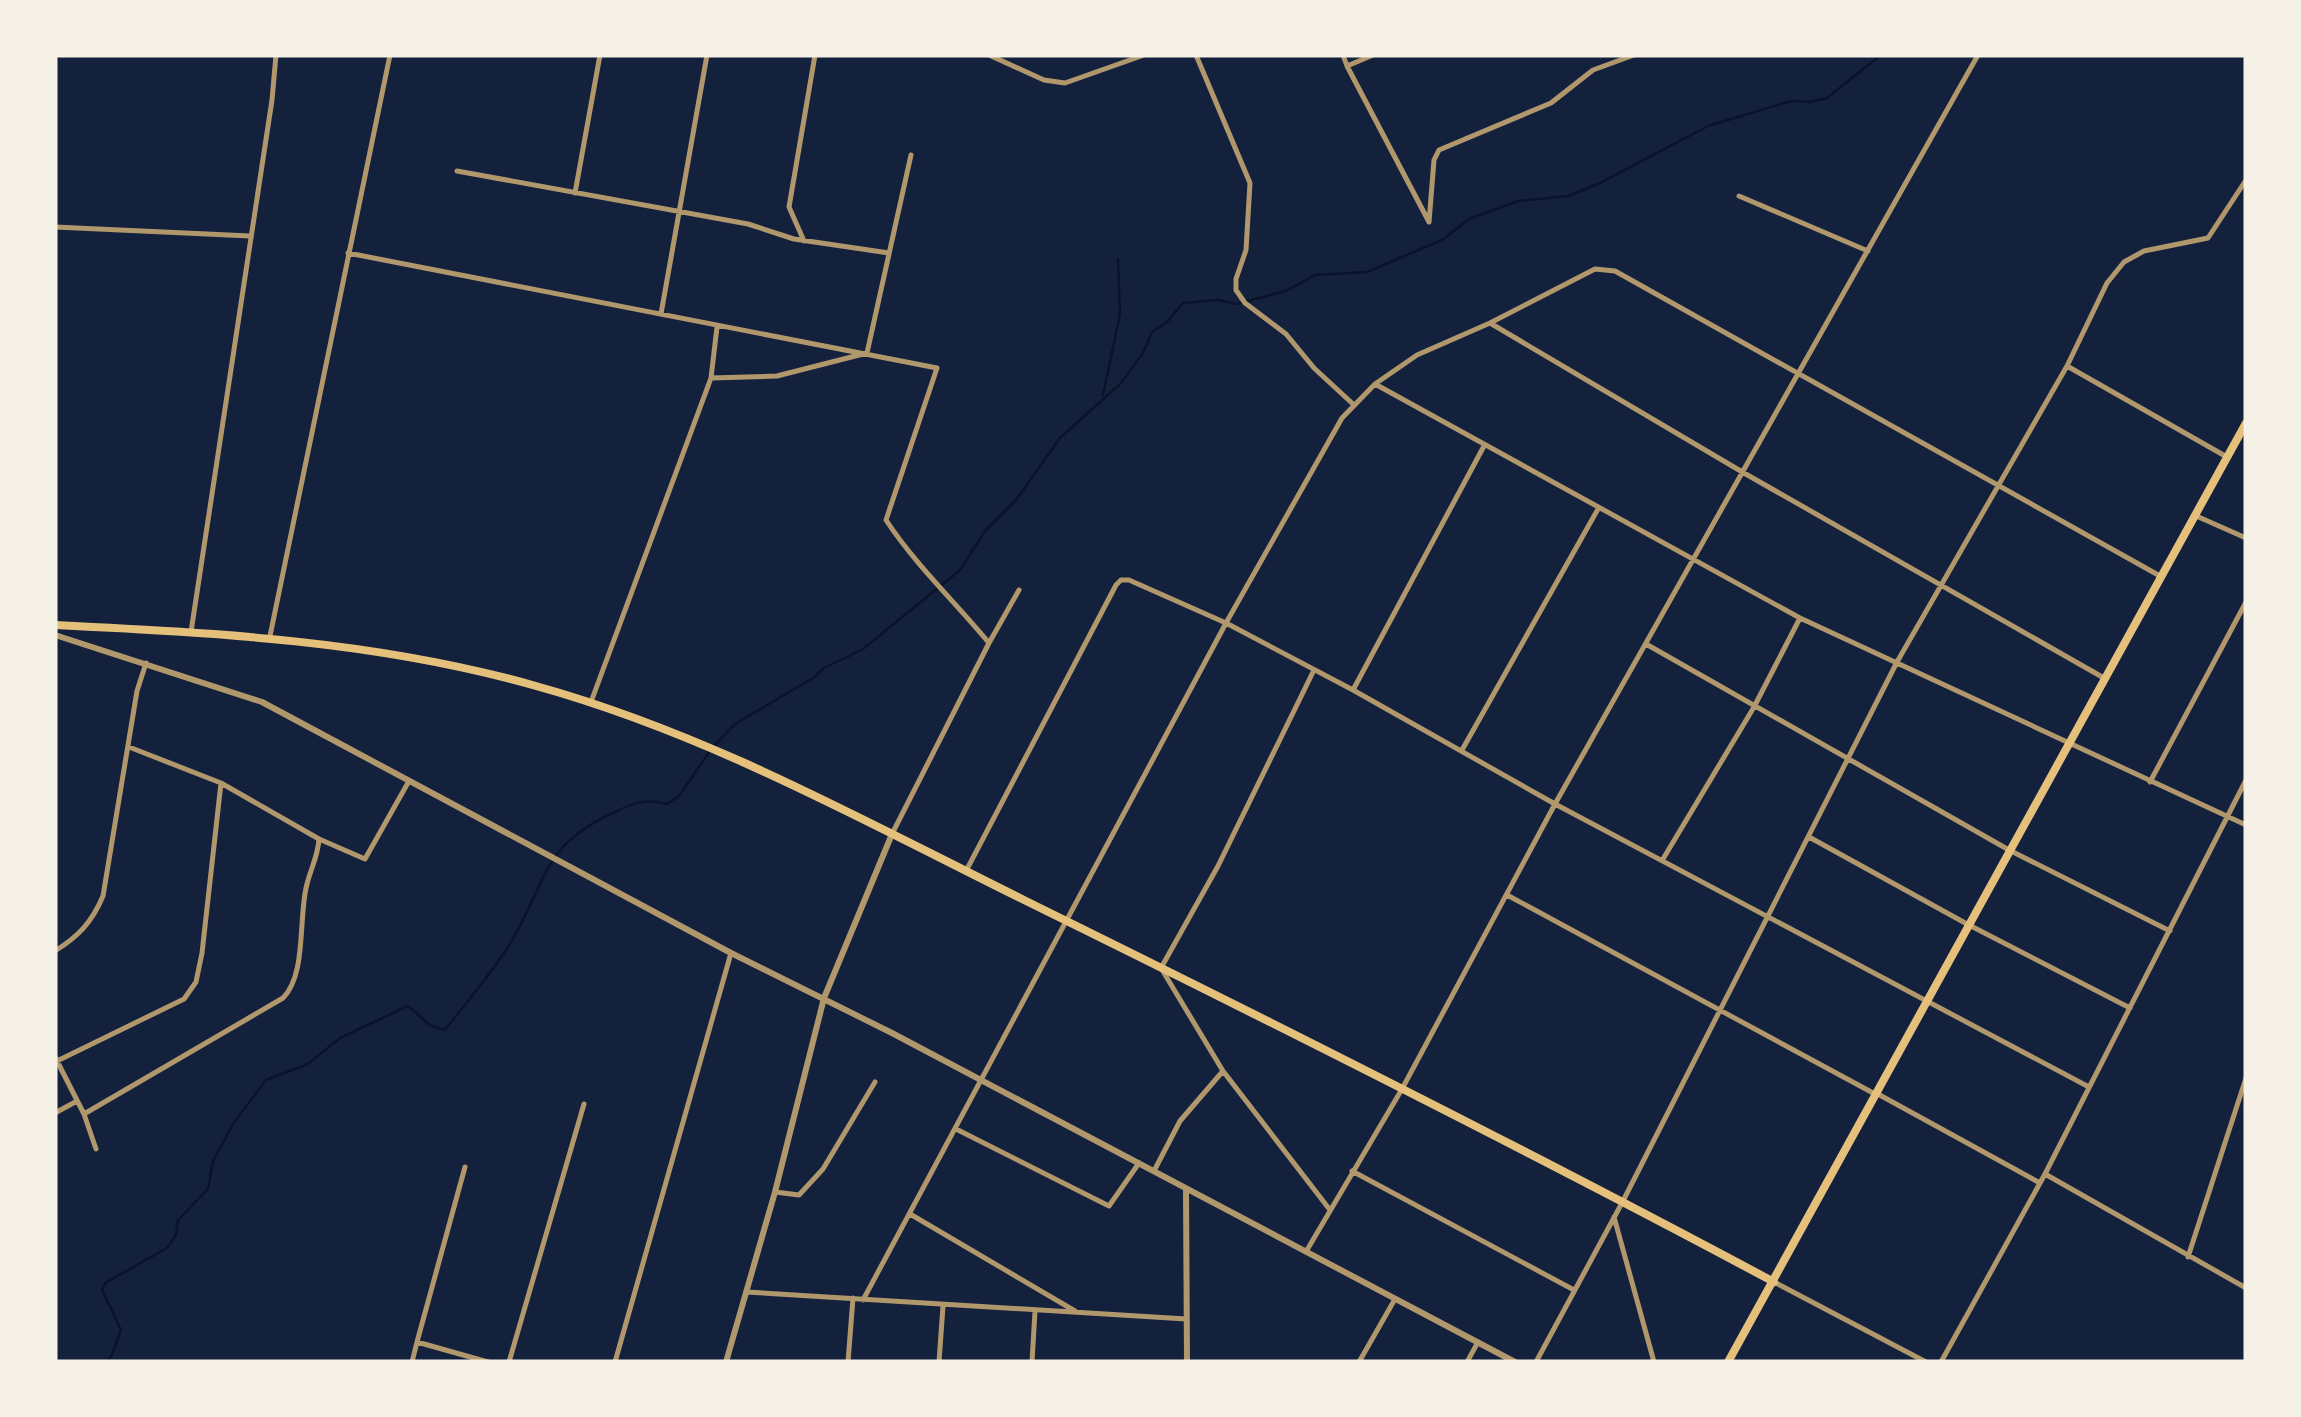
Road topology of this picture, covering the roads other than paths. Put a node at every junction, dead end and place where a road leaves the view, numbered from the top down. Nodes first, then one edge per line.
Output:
1 (276, 55) edge
2 (390, 55) edge
3 (600, 55) edge
4 (707, 55) edge
5 (815, 55) edge
6 (989, 55) edge
7 (1144, 55) edge
8 (1196, 55) edge
9 (1343, 55) edge
10 (1372, 55) edge
11 (1634, 55) edge
12 (1978, 55) edge
13 (1348, 66) junction
14 (911, 155) dead end
15 (457, 171) dead end
16 (2246, 180) edge
17 (576, 193) junction
18 (1739, 196) dead end
19 (679, 212) junction
20 (55, 227) edge
21 (250, 236) junction
22 (804, 240) junction
23 (1868, 251) junction
24 (348, 253) junction
25 (890, 253) junction
26 (661, 314) junction
27 (1490, 323) junction
28 (717, 326) junction
29 (867, 353) junction
30 (2067, 366) junction
31 (1800, 372) junction
32 (712, 378) junction
33 (1375, 384) junction
34 (1354, 405) junction
35 (2246, 423) edge
36 (1485, 446) junction
37 (2227, 457) junction
38 (1744, 473) junction
39 (1997, 486) junction
40 (1598, 508) junction
41 (2194, 515) junction
42 (2246, 538) edge
43 (1694, 562) junction
44 (2160, 576) junction
45 (1943, 585) junction
46 (1019, 590) dead end
47 (2246, 602) edge
48 (1800, 618) junction
49 (1226, 623) junction
50 (55, 625) edge
51 (191, 632) junction
52 (55, 635) edge
53 (270, 636) junction
54 (988, 643) junction
55 (1646, 644) junction
56 (146, 662) junction
57 (1898, 662) junction
58 (1313, 672) junction
59 (2104, 678) junction
60 (1352, 690) junction
61 (591, 702) junction
62 (1754, 707) junction
63 (2067, 744) junction
64 (128, 746) junction
65 (1462, 751) junction
66 (1848, 759) junction
67 (409, 780) junction
68 (2246, 780) edge
69 (2150, 782) junction
70 (221, 783) junction
71 (1555, 804) junction
72 (2229, 818) junction
73 (2246, 824) edge
74 (892, 834) junction
75 (1809, 837) junction
76 (319, 839) junction
77 (2009, 850) junction
78 (1663, 858) junction
79 (966, 872) junction
80 (1507, 895) junction
81 (1770, 916) junction
82 (1067, 921) junction
83 (1967, 924) junction
84 (2170, 932) junction
85 (55, 951) edge
86 (731, 953) junction
87 (1162, 968) junction
88 (824, 998) junction
89 (1927, 998) junction
90 (2130, 1008) junction
91 (1722, 1009) junction
92 (56, 1059) edge
93 (1222, 1071) junction
94 (2246, 1078) edge
95 (979, 1080) junction
96 (874, 1082) dead end
97 (2089, 1086) junction
98 (1402, 1089) junction
99 (1876, 1093) junction
100 (77, 1101) junction
101 (584, 1104) dead end
102 (55, 1112) edge
103 (84, 1114) junction
104 (956, 1129) junction
105 (96, 1148) dead end
106 (1139, 1163) junction
107 (465, 1168) dead end
108 (1154, 1171) junction
109 (1352, 1171) junction
110 (2044, 1174) junction
111 (2040, 1183) junction
112 (1186, 1190) junction
113 (775, 1192) junction
114 (1623, 1201) junction
115 (1330, 1210) junction
116 (910, 1214) junction
117 (1614, 1217) junction
118 (1307, 1250) junction
119 (2188, 1258) junction
120 (1774, 1282) junction
121 (2246, 1288) edge
122 (1575, 1290) junction
123 (746, 1292) junction
124 (853, 1298) junction
125 (1395, 1299) junction
126 (863, 1300) junction
127 (943, 1306) junction
128 (1035, 1311) junction
129 (1078, 1314) junction
130 (1186, 1319) junction
131 (417, 1342) junction
132 (1478, 1342) junction
133 (1921, 1361) edge
134 (412, 1362) edge
135 (488, 1362) edge
136 (509, 1362) edge
137 (615, 1362) edge
138 (726, 1362) edge
139 (848, 1362) edge
140 (939, 1362) edge
141 (1032, 1362) edge
142 (1187, 1362) edge
143 (1359, 1362) edge
144 (1467, 1362) edge
145 (1515, 1362) edge
146 (1536, 1362) edge
147 (1654, 1362) edge
148 (1728, 1362) edge
149 (1940, 1362) edge

1 - 21 street
2 - 24 street
3 - 17 street
4 - 19 street
5 - 22 street
6 - 7 street
8 - 34 street
9 - 13 street
10 - 13 street
11 - 13 street
12 - 23 street
14 - 25 street
15 - 17 street
16 - 30 street
17 - 19 street
18 - 23 street
19 - 22 street
19 - 26 street
20 - 21 street
21 - 51 street
22 - 25 street
23 - 31 street
24 - 26 street
24 - 53 street
25 - 29 street
26 - 28 street
27 - 31 street
27 - 33 street
27 - 38 street
28 - 29 street
28 - 32 street
29 - 32 street
29 - 54 street
30 - 37 street
30 - 39 street
31 - 38 street
31 - 39 street
32 - 61 street
33 - 34 street
33 - 36 street
34 - 49 street
35 - 37 main road
36 - 40 street
36 - 60 street
37 - 41 main road
38 - 43 street
38 - 45 street
39 - 44 street
39 - 45 street
40 - 43 street
40 - 65 street
41 - 42 street
41 - 44 main road
43 - 48 street
43 - 55 street
44 - 59 main road
45 - 57 street
45 - 59 street
46 - 54 street
47 - 69 street
48 - 57 street
48 - 62 street
49 - 58 street
49 - 79 street
49 - 82 street
50 - 51 main road
51 - 53 main road
52 - 56 street
53 - 61 main road
54 - 74 street
55 - 62 street
55 - 71 street
56 - 64 street
56 - 67 street
57 - 63 street
57 - 66 street
58 - 60 street
58 - 87 street
59 - 63 main road
60 - 65 street
61 - 74 main road
62 - 66 street
62 - 78 street
63 - 69 street
63 - 77 main road
64 - 70 street
64 - 85 street
65 - 71 street
66 - 75 street
66 - 77 street
67 - 76 street
67 - 86 street
68 - 72 street
69 - 72 street
70 - 76 street
70 - 92 street
71 - 78 street
71 - 80 street
72 - 73 street
72 - 84 street
74 - 79 main road
74 - 88 street
75 - 81 street
75 - 83 street
76 - 103 street
77 - 83 main road
77 - 84 street
78 - 81 street
79 - 82 main road
80 - 91 street
80 - 98 street
81 - 89 street
81 - 91 street
82 - 87 main road
82 - 95 street
83 - 89 main road
83 - 90 street
84 - 90 street
86 - 88 street
86 - 137 street
87 - 93 street
87 - 98 main road
88 - 95 street
88 - 113 street
89 - 97 street
89 - 99 main road
90 - 97 street
91 - 99 street
91 - 114 street
92 - 100 street
93 - 108 street
93 - 115 street
94 - 119 street
95 - 104 street
95 - 106 street
96 - 113 street
97 - 110 street
98 - 109 street
98 - 114 main road
99 - 111 street
99 - 120 main road
100 - 102 street
100 - 103 street
101 - 136 street
103 - 105 street
104 - 106 street
104 - 116 street
106 - 108 street
107 - 131 street
108 - 112 street
109 - 115 street
109 - 122 street
110 - 111 street
110 - 119 street
111 - 149 street
112 - 118 street
112 - 130 street
113 - 123 street
114 - 117 street
114 - 120 main road
115 - 118 street
116 - 126 street
116 - 129 street
117 - 122 street
117 - 147 street
118 - 125 street
119 - 121 street
120 - 133 street
120 - 148 main road
122 - 146 street
123 - 124 street
123 - 138 street
124 - 126 street
124 - 139 street
125 - 132 street
125 - 143 street
126 - 127 street
127 - 128 street
127 - 140 street
128 - 129 street
128 - 141 street
129 - 130 street
130 - 142 street
131 - 134 street
131 - 135 street
132 - 144 street
132 - 145 street

